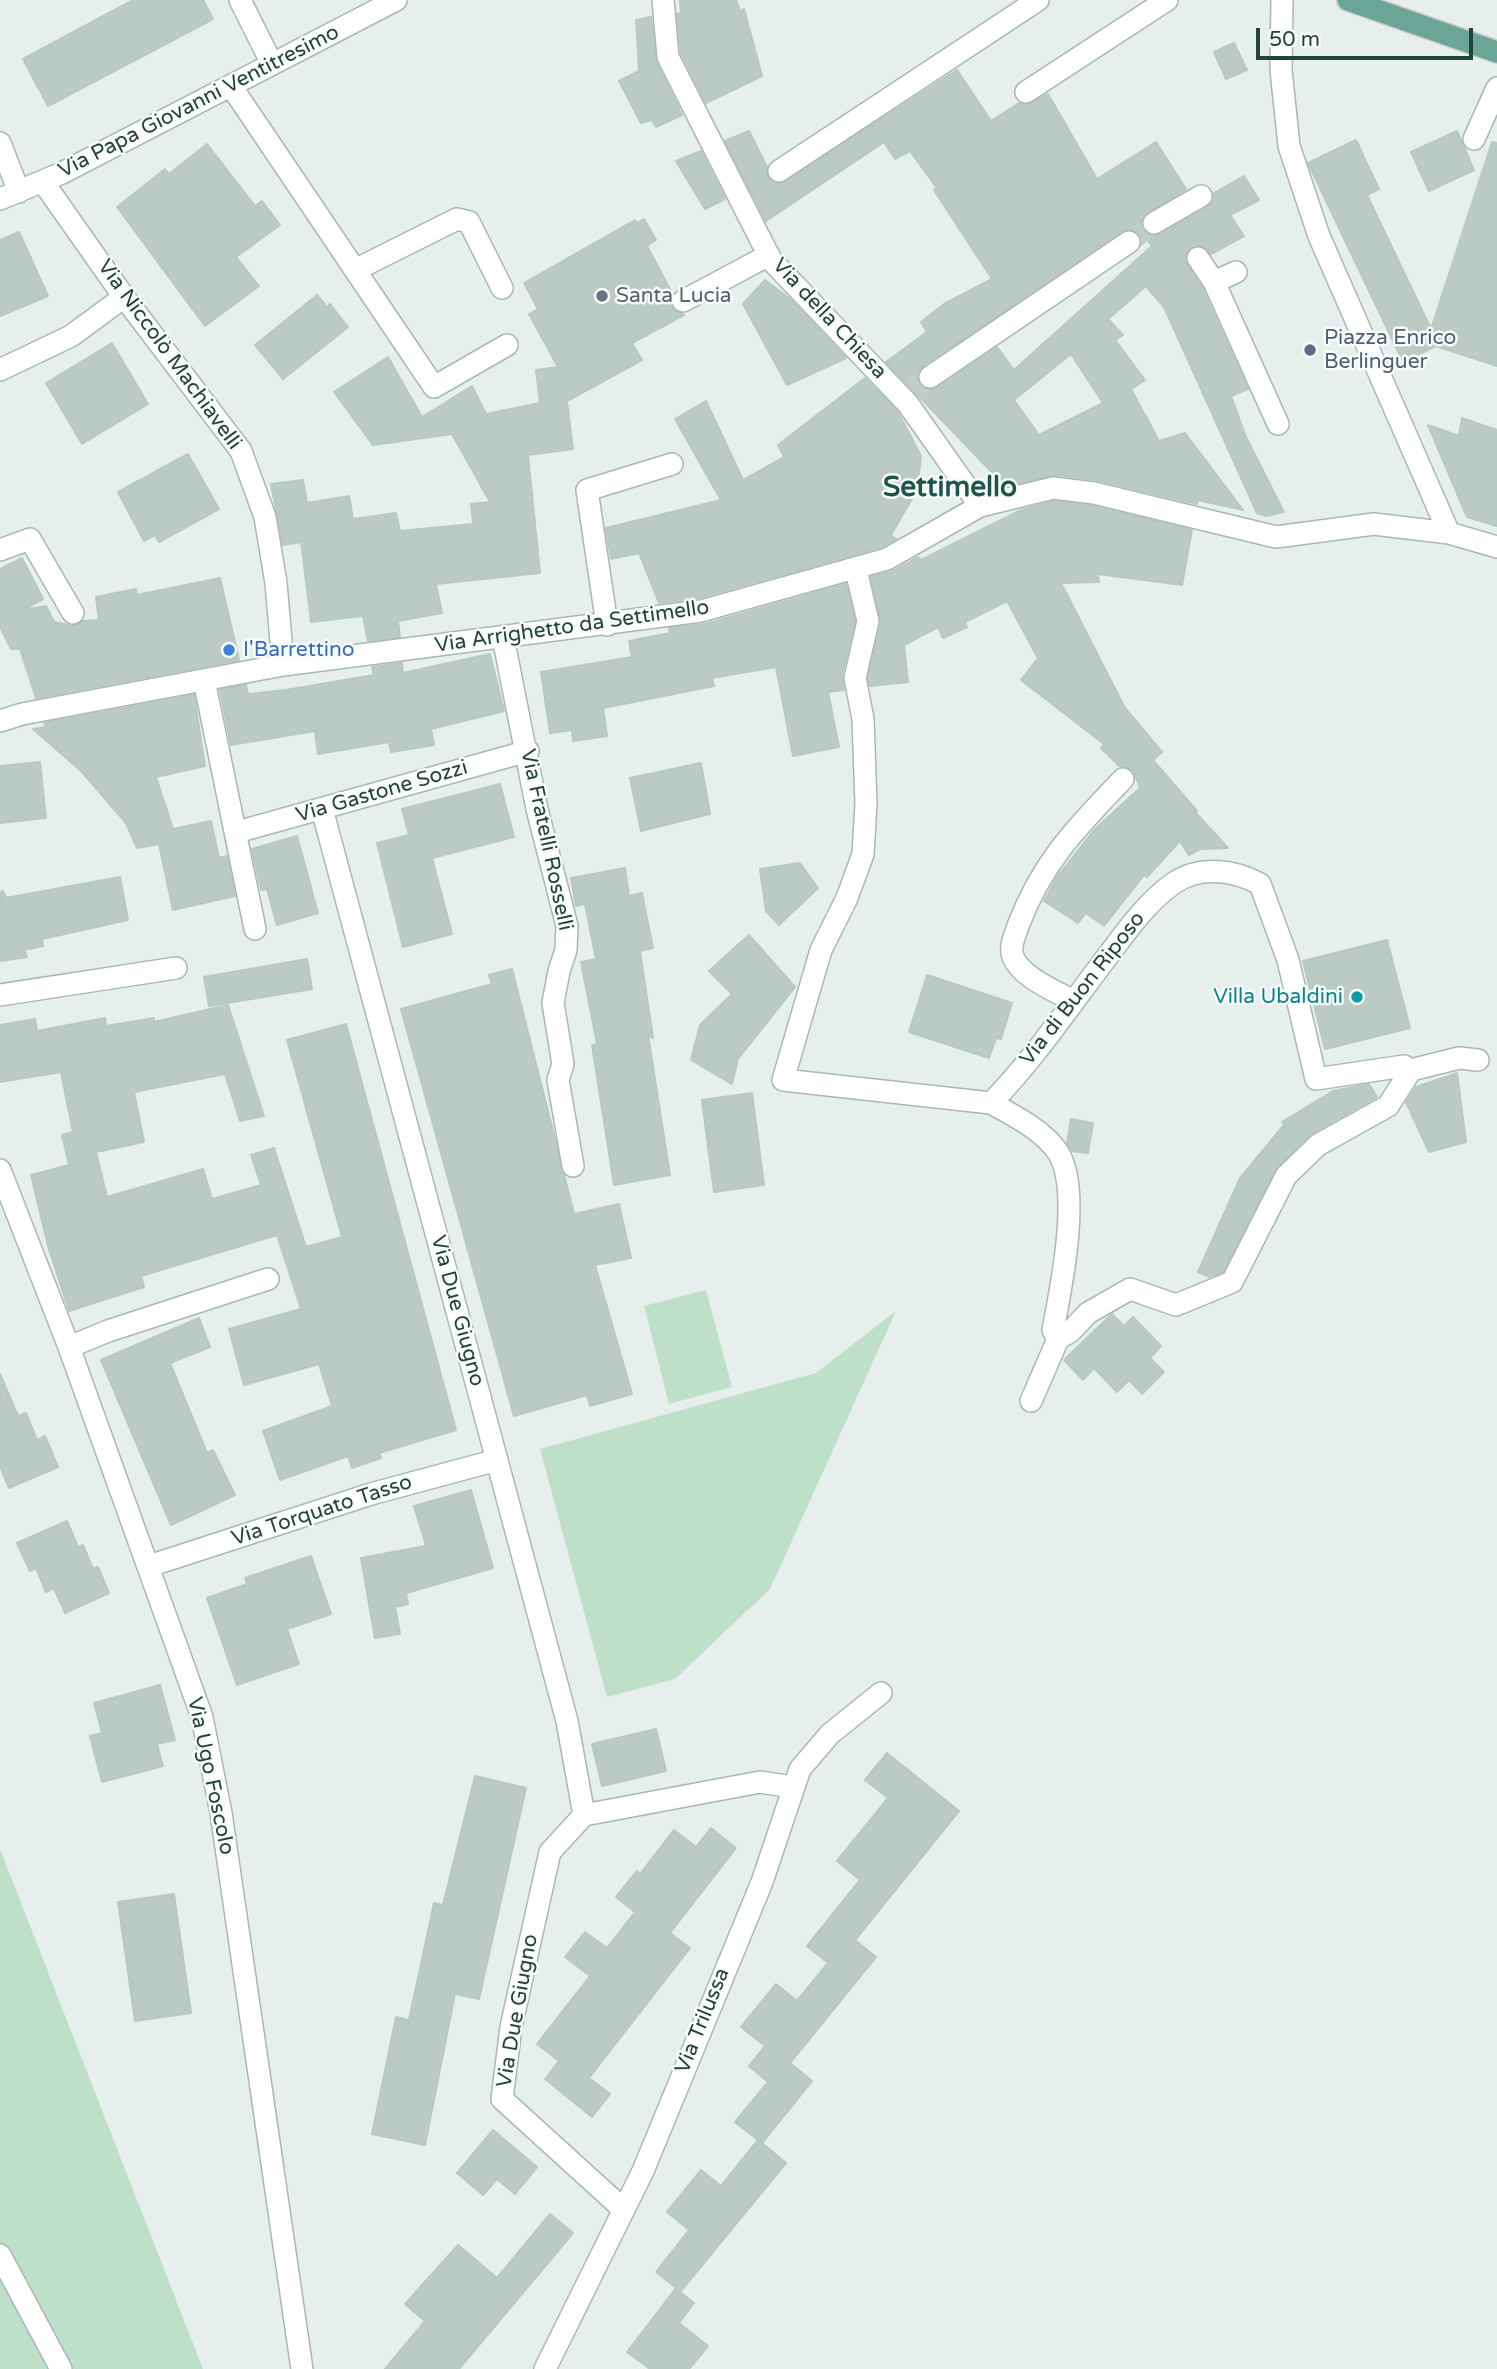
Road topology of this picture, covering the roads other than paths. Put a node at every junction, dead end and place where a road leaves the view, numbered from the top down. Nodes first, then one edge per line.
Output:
1 (240, 0) edge
2 (396, 0) edge
3 (663, 0) edge
4 (1038, 0) edge
5 (1167, 0) edge
6 (1282, 0) edge
7 (1348, 0) edge
8 (1497, 52) edge
9 (272, 64) junction
10 (231, 86) junction
11 (1497, 88) edge
12 (1026, 92) dead end
13 (1474, 139) dead end
14 (0, 143) edge
15 (779, 171) dead end
16 (43, 183) junction
17 (10, 195) edge
18 (1201, 196) dead end
19 (1154, 223) tunnel mouth
20 (1129, 242) tunnel mouth
21 (769, 255) junction
22 (1198, 258) dead end
23 (355, 270) junction
24 (1236, 272) dead end
25 (1214, 282) junction
26 (502, 288) dead end
27 (124, 297) junction
28 (683, 300) dead end
29 (507, 345) dead end
30 (0, 370) edge
31 (930, 377) tunnel mouth
32 (1278, 424) dead end
33 (672, 464) dead end
34 (980, 506) junction
35 (1449, 533) junction
36 (1497, 547) edge
37 (0, 551) edge
38 (856, 570) junction
39 (73, 613) dead end
40 (607, 625) junction
41 (503, 637) junction
42 (283, 665) junction
43 (204, 680) junction
44 (0, 721) edge
45 (528, 751) junction
46 (1123, 779) dead end
47 (322, 809) junction
48 (237, 832) junction
49 (255, 929) dead end
50 (176, 968) dead end
51 (0, 995) edge
52 (1073, 1001) junction
53 (1478, 1060) dead end
54 (1411, 1070) junction
55 (990, 1103) junction
56 (573, 1166) dead end
57 (0, 1170) edge
58 (268, 1279) dead end
59 (1058, 1339) junction
60 (69, 1347) junction
61 (1031, 1401) dead end
62 (497, 1460) junction
63 (149, 1566) junction
64 (881, 1693) dead end
65 (793, 1787) junction
66 (584, 1815) junction
67 (623, 2209) junction
68 (0, 2255) edge
69 (61, 2369) edge
70 (302, 2369) edge
71 (545, 2369) edge

1 - 9 street
2 - 9 street, Via Papa Giovanni Ventitresimo
3 - 21 street, Via della Chiesa
4 - 15 street
5 - 12 street
6 - 35 street
7 - 8 main road
9 - 10 street, Via Papa Giovanni Ventitresimo
10 - 16 street, Via Papa Giovanni Ventitresimo
10 - 23 street
11 - 13 street
14 - 17 street
16 - 17 street, Via Papa Giovanni Ventitresimo
16 - 27 street, Via Niccolò Machiavelli
18 - 19 street
20 - 31 street
21 - 28 street
21 - 34 street, Via della Chiesa
22 - 25 street
23 - 26 street
23 - 29 street
24 - 25 street
25 - 32 street
27 - 30 street
27 - 42 street, Via Niccolò Machiavelli
33 - 40 street
34 - 35 street, Via Arrighetto da Settimello
34 - 38 street, Via Arrighetto da Settimello
35 - 36 street, Via Arrighetto da Settimello
37 - 39 street
38 - 40 street, Via Arrighetto da Settimello
38 - 55 street
40 - 41 street, Via Arrighetto da Settimello
41 - 42 street, Via Arrighetto da Settimello
41 - 45 street, Via Fratelli Rosselli
42 - 43 street, Via Arrighetto da Settimello
43 - 44 street, Via Arrighetto da Settimello
43 - 48 street
45 - 47 street, Via Gastone Sozzi
45 - 56 street, Via Fratelli Rosselli
46 - 52 street
47 - 48 street, Via Gastone Sozzi
47 - 62 street, Via Due Giugno
48 - 49 street
50 - 51 street
52 - 54 street, Via di Buon Riposo
52 - 55 street, Via di Buon Riposo
53 - 54 street
54 - 59 street
55 - 59 street
57 - 60 street, Via Ugo Foscolo
58 - 60 street
59 - 61 street
60 - 63 street, Via Ugo Foscolo
62 - 63 street, Via Torquato Tasso
62 - 66 street, Via Due Giugno
63 - 70 street, Via Ugo Foscolo
64 - 65 street, Via Trilussa
65 - 66 street
65 - 67 street, Via Trilussa
66 - 67 street, Via Due Giugno
67 - 71 street, Via Trilussa
68 - 69 street

